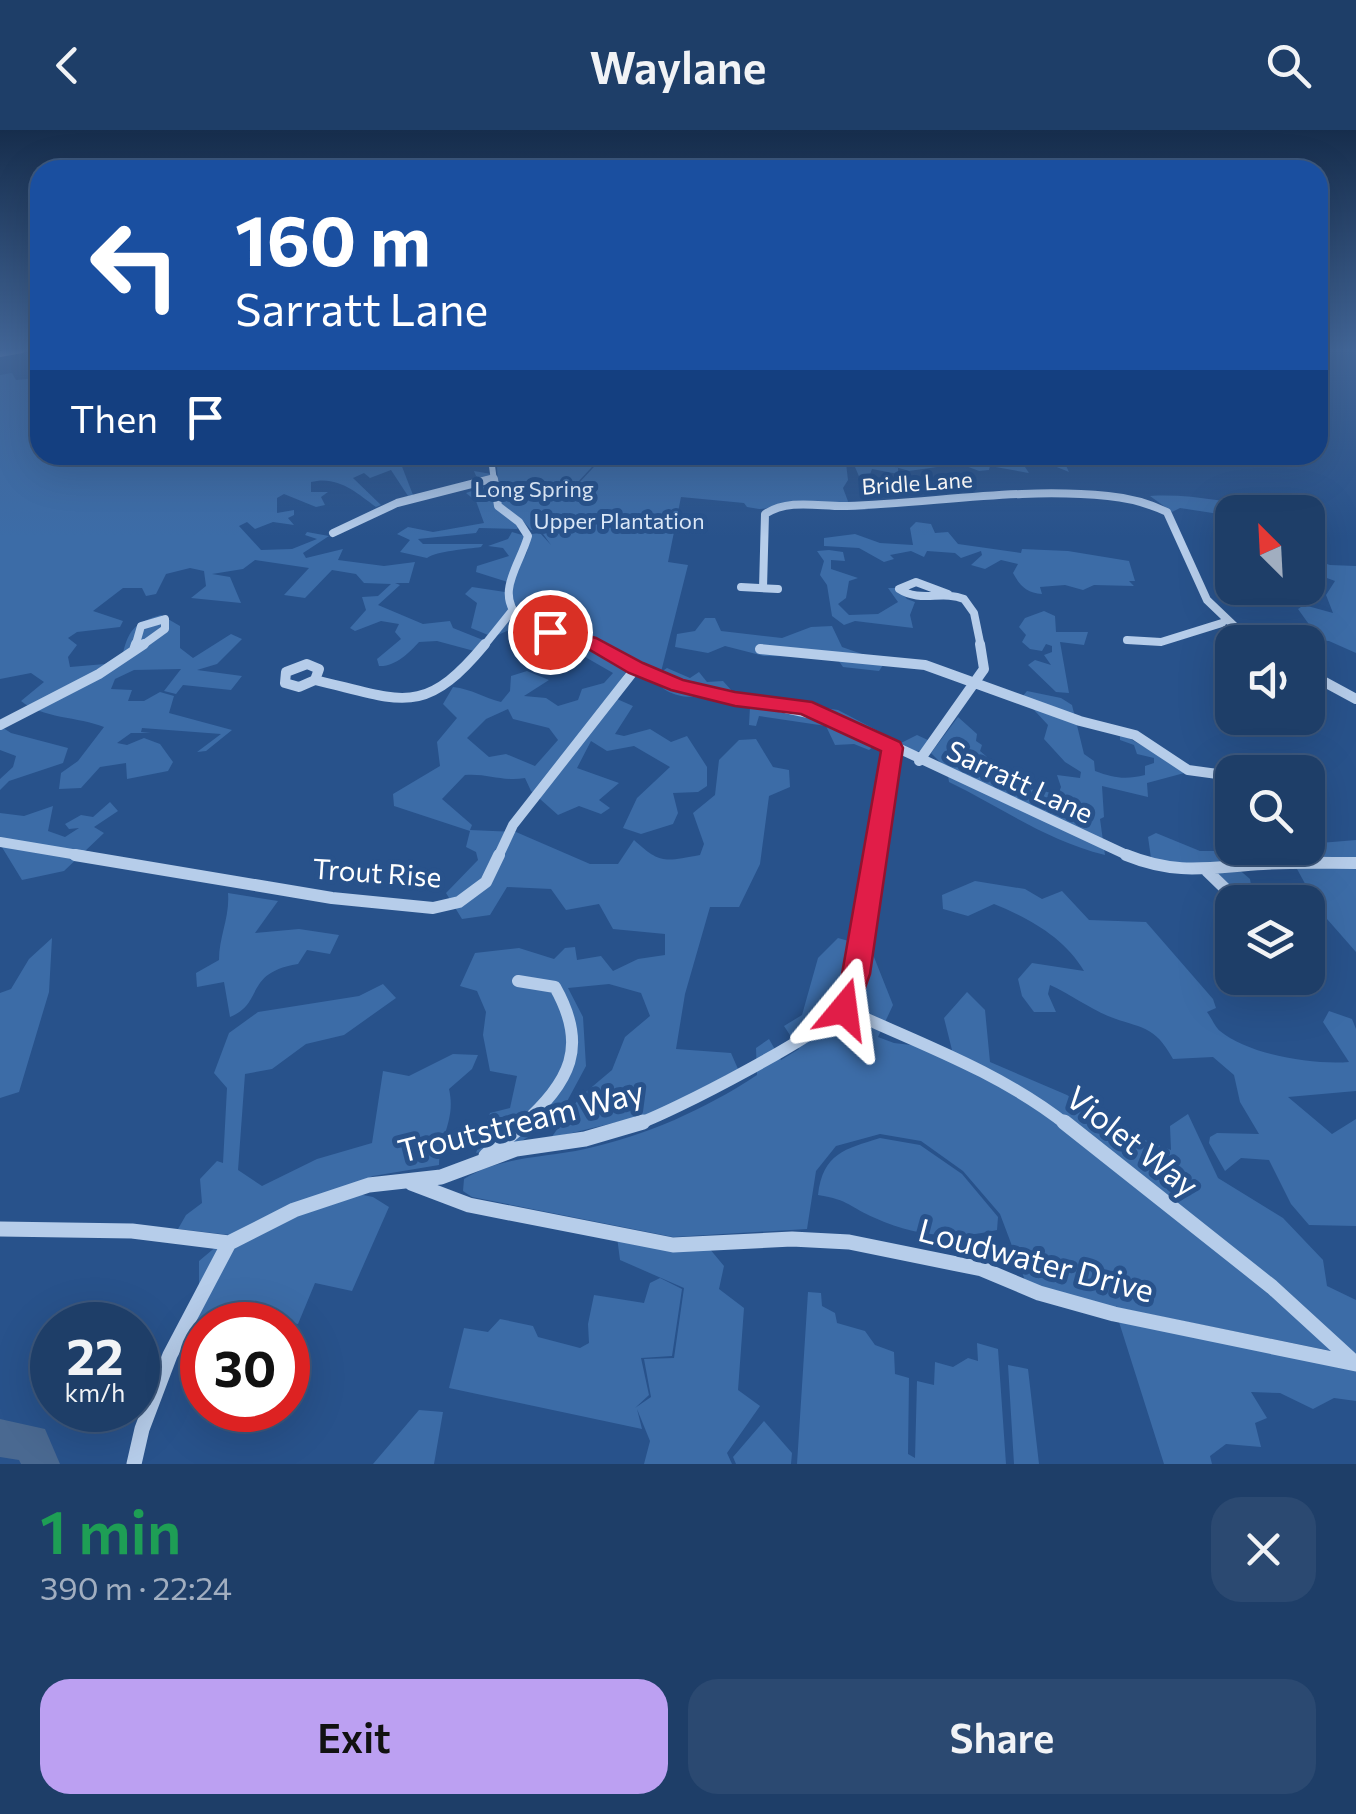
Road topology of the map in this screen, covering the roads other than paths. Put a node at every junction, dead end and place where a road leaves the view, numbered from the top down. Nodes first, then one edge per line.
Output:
1 (491, 465) edge
2 (494, 478) junction
3 (331, 534) dead end
4 (740, 588) dead end
5 (762, 588) junction
6 (778, 589) dead end
7 (948, 594) junction
8 (511, 612) junction
9 (1222, 623) junction
10 (1225, 625) edge
11 (1128, 640) dead end
12 (760, 649) dead end
13 (134, 650) dead end
14 (636, 668) junction
15 (315, 680) dead end
16 (978, 682) junction
17 (1325, 682) edge
18 (1356, 699) edge
19 (0, 725) edge
20 (892, 748) junction
21 (919, 761) junction
22 (1215, 774) edge
23 (0, 842) edge
24 (1356, 862) edge
25 (1207, 871) junction
26 (1221, 885) edge
27 (518, 981) dead end
28 (844, 1009) junction
29 (482, 1160) junction
30 (407, 1181) junction
31 (0, 1229) edge
32 (229, 1243) junction
33 (1356, 1364) edge
34 (134, 1464) edge

1 - 2 street
2 - 3 street
2 - 8 street
4 - 5 street
5 - 6 street
5 - 9 street, Bridle Lane
7 - 7 street
7 - 16 street
8 - 14 street, Sarratt Lane
8 - 15 street
9 - 10 street, Bridle Lane
9 - 11 street
12 - 16 street
13 - 19 street
14 - 20 street, Sarratt Lane
14 - 23 street, Trout Rise
16 - 21 street
16 - 22 street
17 - 18 street
20 - 21 street, Sarratt Lane
20 - 28 street
21 - 25 street, Sarratt Lane
24 - 25 street, Sarratt Lane
25 - 26 street
27 - 29 street
28 - 29 street, Troutstream Way
28 - 33 street, Violet Way
29 - 30 street, Troutstream Way
30 - 32 street, Troutstream Way
30 - 33 street, Loudwater Drive
31 - 32 street
32 - 34 street

